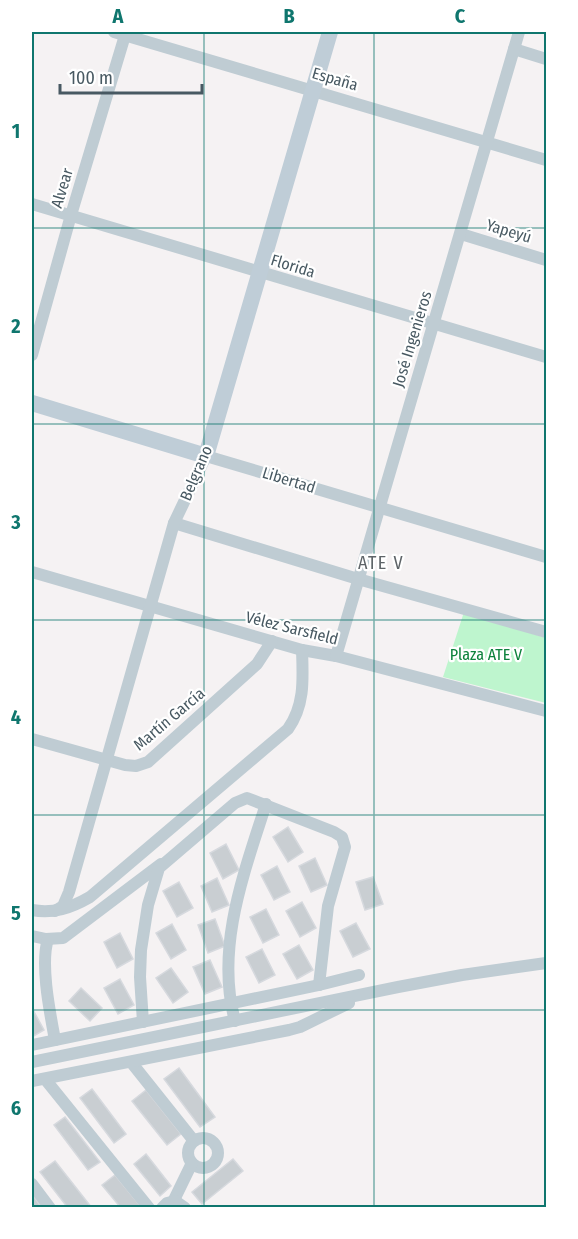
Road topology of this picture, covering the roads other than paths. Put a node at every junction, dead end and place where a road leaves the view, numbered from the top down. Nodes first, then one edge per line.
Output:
1 (330, 32) edge
2 (519, 32) edge
3 (122, 33) edge
4 (514, 49) junction
5 (546, 59) edge
6 (313, 90) junction
7 (488, 142) junction
8 (546, 160) edge
9 (32, 204) edge
10 (71, 215) junction
11 (461, 234) junction
12 (546, 260) edge
13 (260, 273) junction
14 (433, 324) junction
15 (32, 355) edge
16 (546, 357) edge
17 (32, 403) edge
18 (206, 456) junction
19 (380, 508) junction
20 (174, 523) junction
21 (546, 557) edge
22 (32, 572) edge
23 (358, 579) junction
24 (150, 606) junction
25 (546, 632) edge
26 (272, 641) junction
27 (302, 650) junction
28 (336, 656) junction
29 (546, 711) edge
30 (32, 739) edge
31 (105, 759) junction
32 (266, 804) junction
33 (162, 863) junction
34 (32, 910) edge
35 (55, 911) junction
36 (32, 936) edge
37 (48, 939) junction
38 (546, 963) edge
39 (359, 975) dead end
40 (319, 985) junction
41 (366, 994) junction
42 (230, 1004) junction
43 (235, 1021) junction
44 (143, 1022) junction
45 (55, 1040) junction
46 (32, 1045) edge
47 (32, 1062) edge
48 (131, 1062) junction
49 (45, 1079) junction
50 (32, 1082) edge
51 (194, 1141) junction
52 (192, 1163) junction
53 (32, 1184) edge
54 (173, 1202) junction
55 (50, 1208) edge
56 (149, 1208) edge
57 (162, 1208) edge
58 (185, 1208) edge

1 - 6 main road, Belgrano
2 - 4 street, José Ingenieros
3 - 6 street, España
3 - 10 street, Alvear
4 - 5 street
4 - 7 street, José Ingenieros
6 - 7 street, España
6 - 13 main road, Belgrano
7 - 8 street, España
7 - 11 street, José Ingenieros
9 - 10 street, Florida
10 - 13 street, Florida
10 - 15 street, Alvear
11 - 12 street, Yapeyú
11 - 14 street, José Ingenieros
13 - 14 street, Florida
13 - 18 main road, Belgrano
14 - 16 street, Florida
14 - 19 street, José Ingenieros
17 - 18 main road, Libertad
18 - 19 street, Libertad
18 - 20 street, Belgrano
19 - 21 street, Libertad
19 - 23 street, José Ingenieros
20 - 23 street
20 - 24 street, Belgrano
22 - 24 street, Vélez Sarsfield
23 - 25 street
23 - 28 street, José Ingenieros
24 - 26 street, Vélez Sarsfield
24 - 31 street, Belgrano
26 - 27 street, Vélez Sarsfield
26 - 31 street, Martín García
27 - 28 street, Vélez Sarsfield
27 - 35 street
28 - 29 street, Vélez Sarsfield
30 - 31 street, Martín García
31 - 35 street, Belgrano
32 - 33 street
32 - 40 street
32 - 42 street
33 - 37 street
33 - 44 street
34 - 35 street
36 - 37 street
37 - 45 street
38 - 41 street
39 - 40 street
40 - 42 street
41 - 43 street
41 - 48 street
42 - 43 street
42 - 44 street
43 - 47 street
44 - 45 street
45 - 46 street
48 - 49 street
48 - 51 street
49 - 50 street
49 - 56 street
51 - 52 street
51 - 52 street
52 - 54 street
53 - 55 street
54 - 57 street
54 - 58 street

